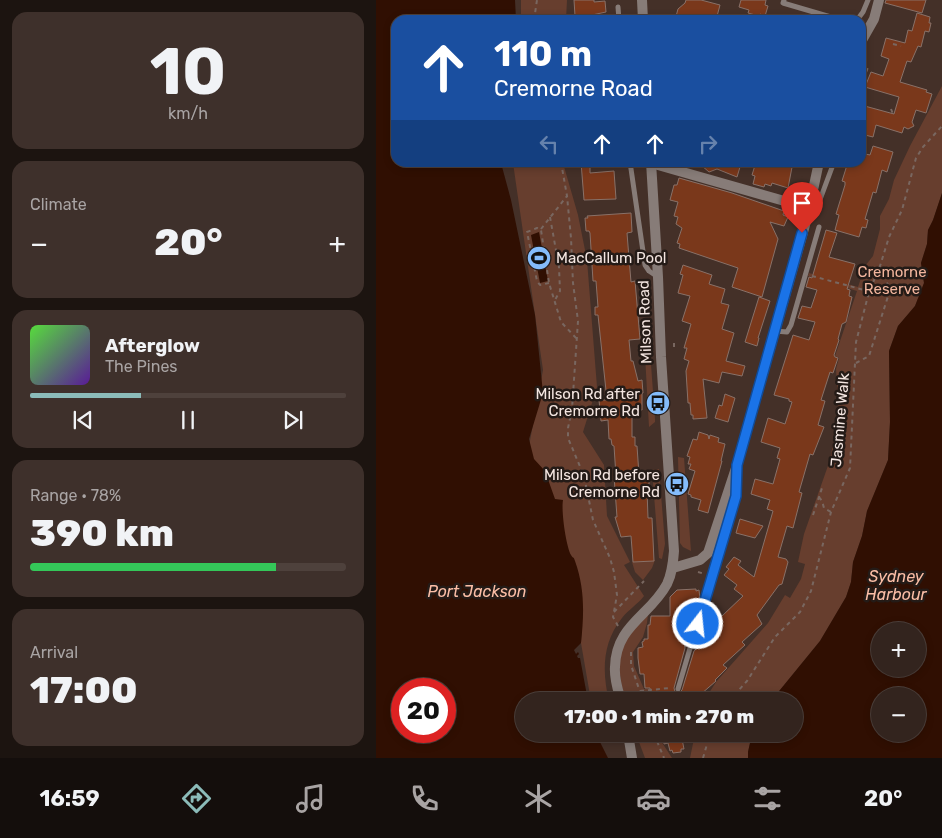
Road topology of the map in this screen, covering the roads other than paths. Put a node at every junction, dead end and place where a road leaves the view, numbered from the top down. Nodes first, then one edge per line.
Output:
1 (642, 0) edge
2 (784, 0) edge
3 (868, 0) edge
4 (879, 0) edge
5 (618, 7) dead end
6 (619, 15) edge
7 (643, 15) edge
8 (824, 15) edge
9 (861, 15) edge
10 (866, 33) edge
11 (631, 167) edge
12 (651, 167) edge
13 (665, 167) edge
14 (818, 167) edge
15 (832, 167) edge
16 (809, 208) junction
17 (819, 227) dead end
18 (658, 277) junction
19 (775, 331) junction
20 (737, 465) junction
21 (672, 568) junction
22 (678, 689) road end
23 (619, 692) edge
24 (629, 742) edge
25 (632, 758) edge

1 - 7 street
2 - 8 lane
3 - 9 lane
4 - 10 street
5 - 6 lane
11 - 18 lane
12 - 18 street, Milson Road
13 - 16 street
14 - 16 street
15 - 16 lane
16 - 19 street
17 - 19 lane
18 - 21 street, Milson Road
19 - 20 street
20 - 21 street
20 - 22 lane
21 - 23 street, Milson Road
24 - 25 street

